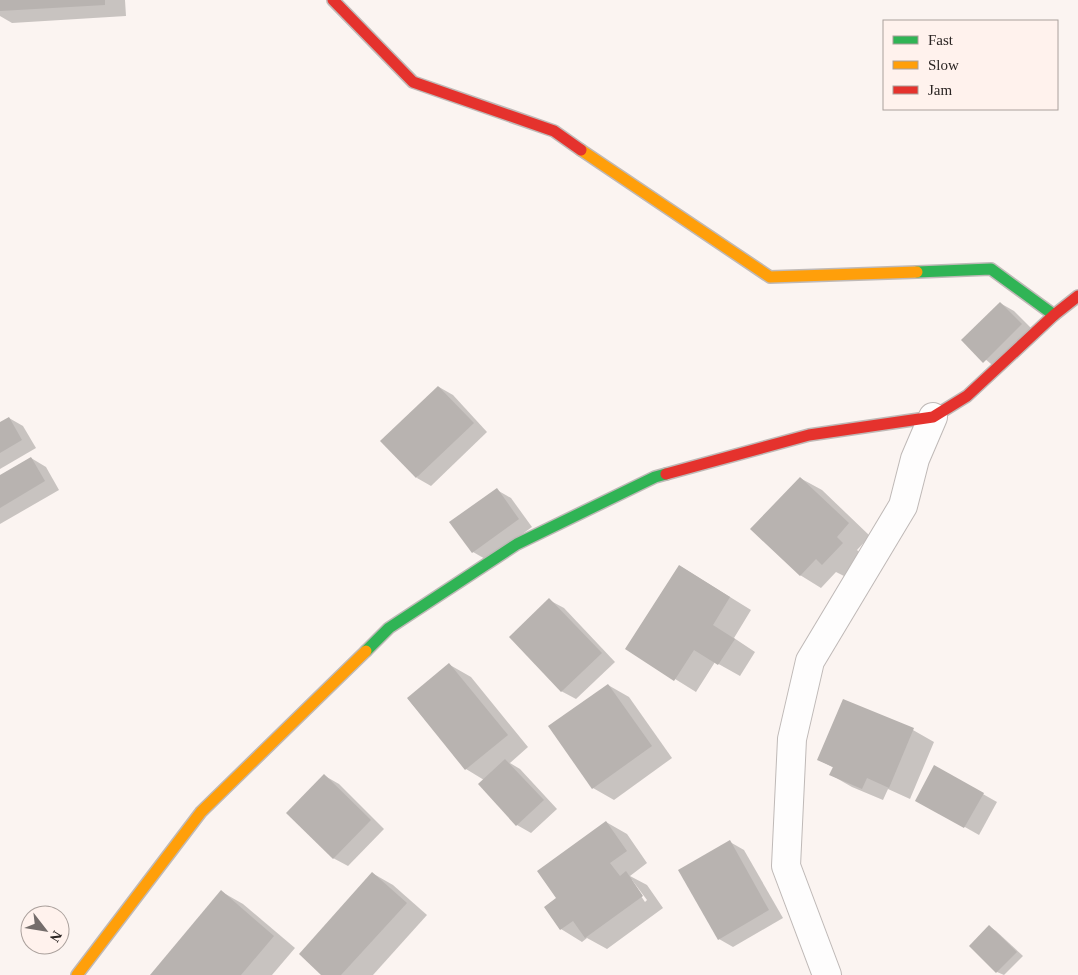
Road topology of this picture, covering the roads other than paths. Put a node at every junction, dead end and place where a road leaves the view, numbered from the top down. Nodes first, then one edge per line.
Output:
1 (333, 0) edge
2 (1078, 296) edge
3 (1054, 315) junction
4 (933, 417) junction
5 (77, 975) edge
6 (827, 975) edge

1 - 3 street
2 - 3 street
3 - 4 street
4 - 5 street
4 - 6 street

